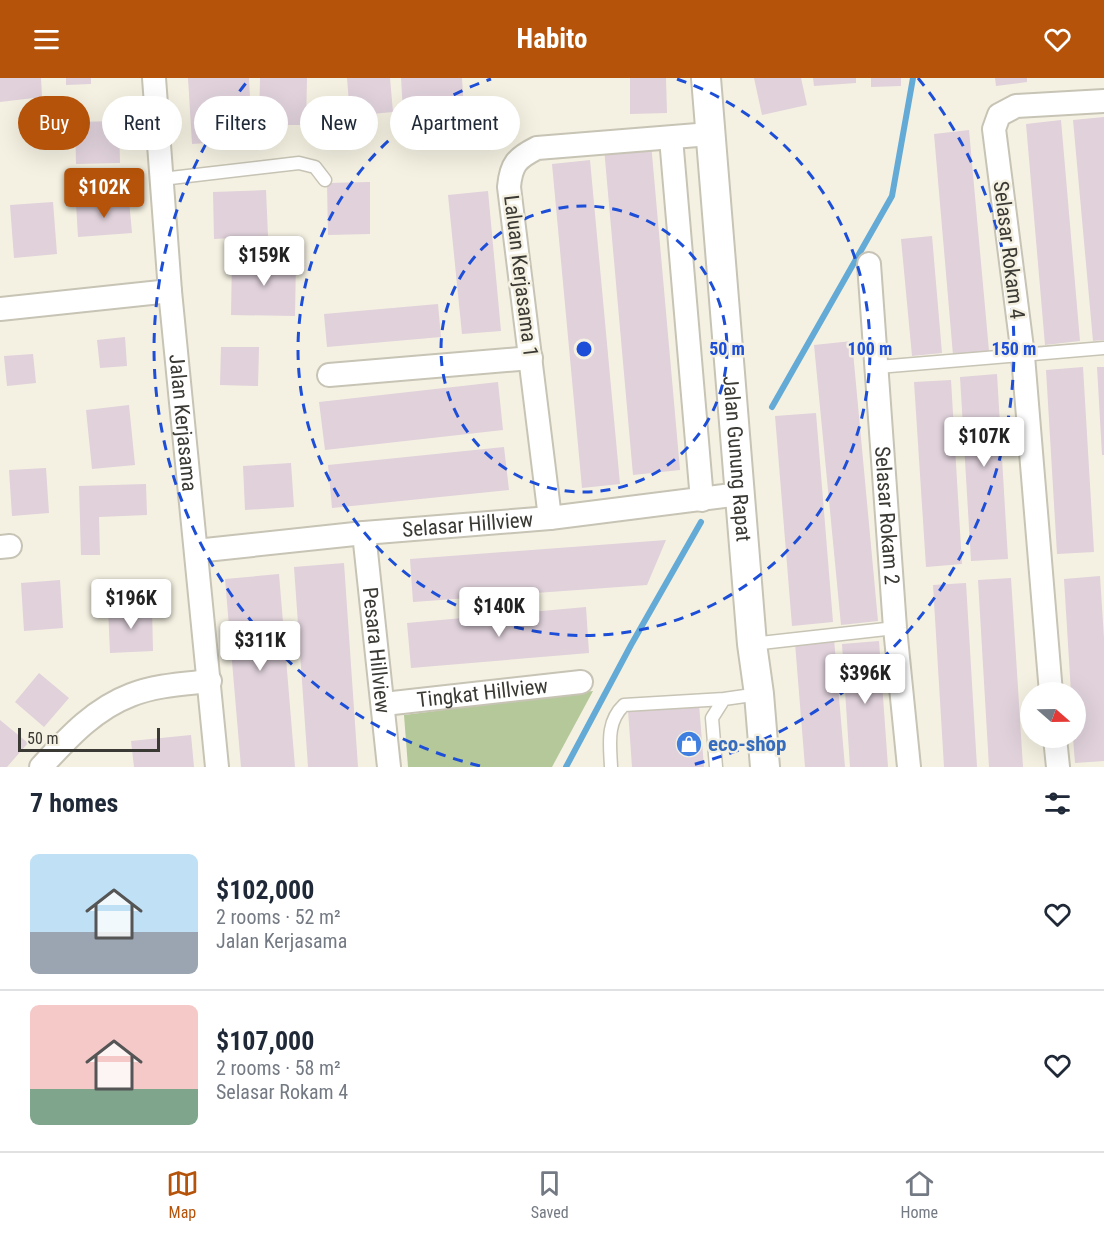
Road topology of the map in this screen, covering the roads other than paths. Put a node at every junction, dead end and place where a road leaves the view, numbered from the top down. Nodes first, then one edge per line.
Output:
1 (154, 78) edge
2 (706, 78) edge
3 (1104, 101) edge
4 (711, 134) junction
5 (671, 138) junction
6 (162, 178) junction
7 (325, 180) dead end
8 (869, 264) dead end
9 (170, 291) junction
10 (0, 309) edge
11 (1104, 348) edge
12 (1023, 356) junction
13 (531, 358) junction
14 (878, 367) junction
15 (329, 375) dead end
16 (740, 494) junction
17 (702, 500) junction
18 (550, 519) junction
19 (364, 534) junction
20 (196, 551) junction
21 (895, 628) junction
22 (752, 644) junction
23 (210, 681) junction
24 (581, 681) dead end
25 (1050, 682) edge
26 (759, 694) junction
27 (724, 699) junction
28 (384, 704) junction
29 (1056, 748) edge
30 (42, 767) edge
31 (217, 767) edge
32 (389, 767) edge
33 (611, 767) edge
34 (716, 767) edge
35 (765, 767) edge
36 (909, 767) edge
37 (1058, 767) edge

1 - 6 street, Jalan Kerjasama
2 - 4 street, Jalan Gunung Rapat
3 - 12 street, Selasar Rokam 4
4 - 5 street, Laluan Kerjasama 1
4 - 16 street, Jalan Gunung Rapat
5 - 13 street, Laluan Kerjasama 1
5 - 17 street
6 - 7 lane
6 - 9 street, Jalan Kerjasama
8 - 14 street, Selasar Rokam 2
9 - 10 street
9 - 20 street, Jalan Kerjasama
11 - 12 lane
12 - 14 lane
12 - 25 street, Selasar Rokam 4
13 - 15 street
13 - 18 street, Laluan Kerjasama 1
14 - 21 street, Selasar Rokam 2
16 - 17 street, Selasar Hillview
16 - 22 street, Jalan Gunung Rapat
17 - 18 street, Selasar Hillview
18 - 19 street, Selasar Hillview
19 - 20 street, Selasar Hillview
19 - 28 street, Pesara Hillview
20 - 23 street, Jalan Kerjasama
21 - 22 lane
21 - 36 street, Selasar Rokam 2
22 - 26 street, Jalan Gunung Rapat
23 - 30 street
23 - 31 street, Jalan Kerjasama
24 - 28 street, Tingkat Hillview
26 - 27 lane
26 - 35 street, Jalan Gunung Rapat
27 - 33 lane
27 - 34 lane
28 - 32 street, Pesara Hillview
29 - 37 street

